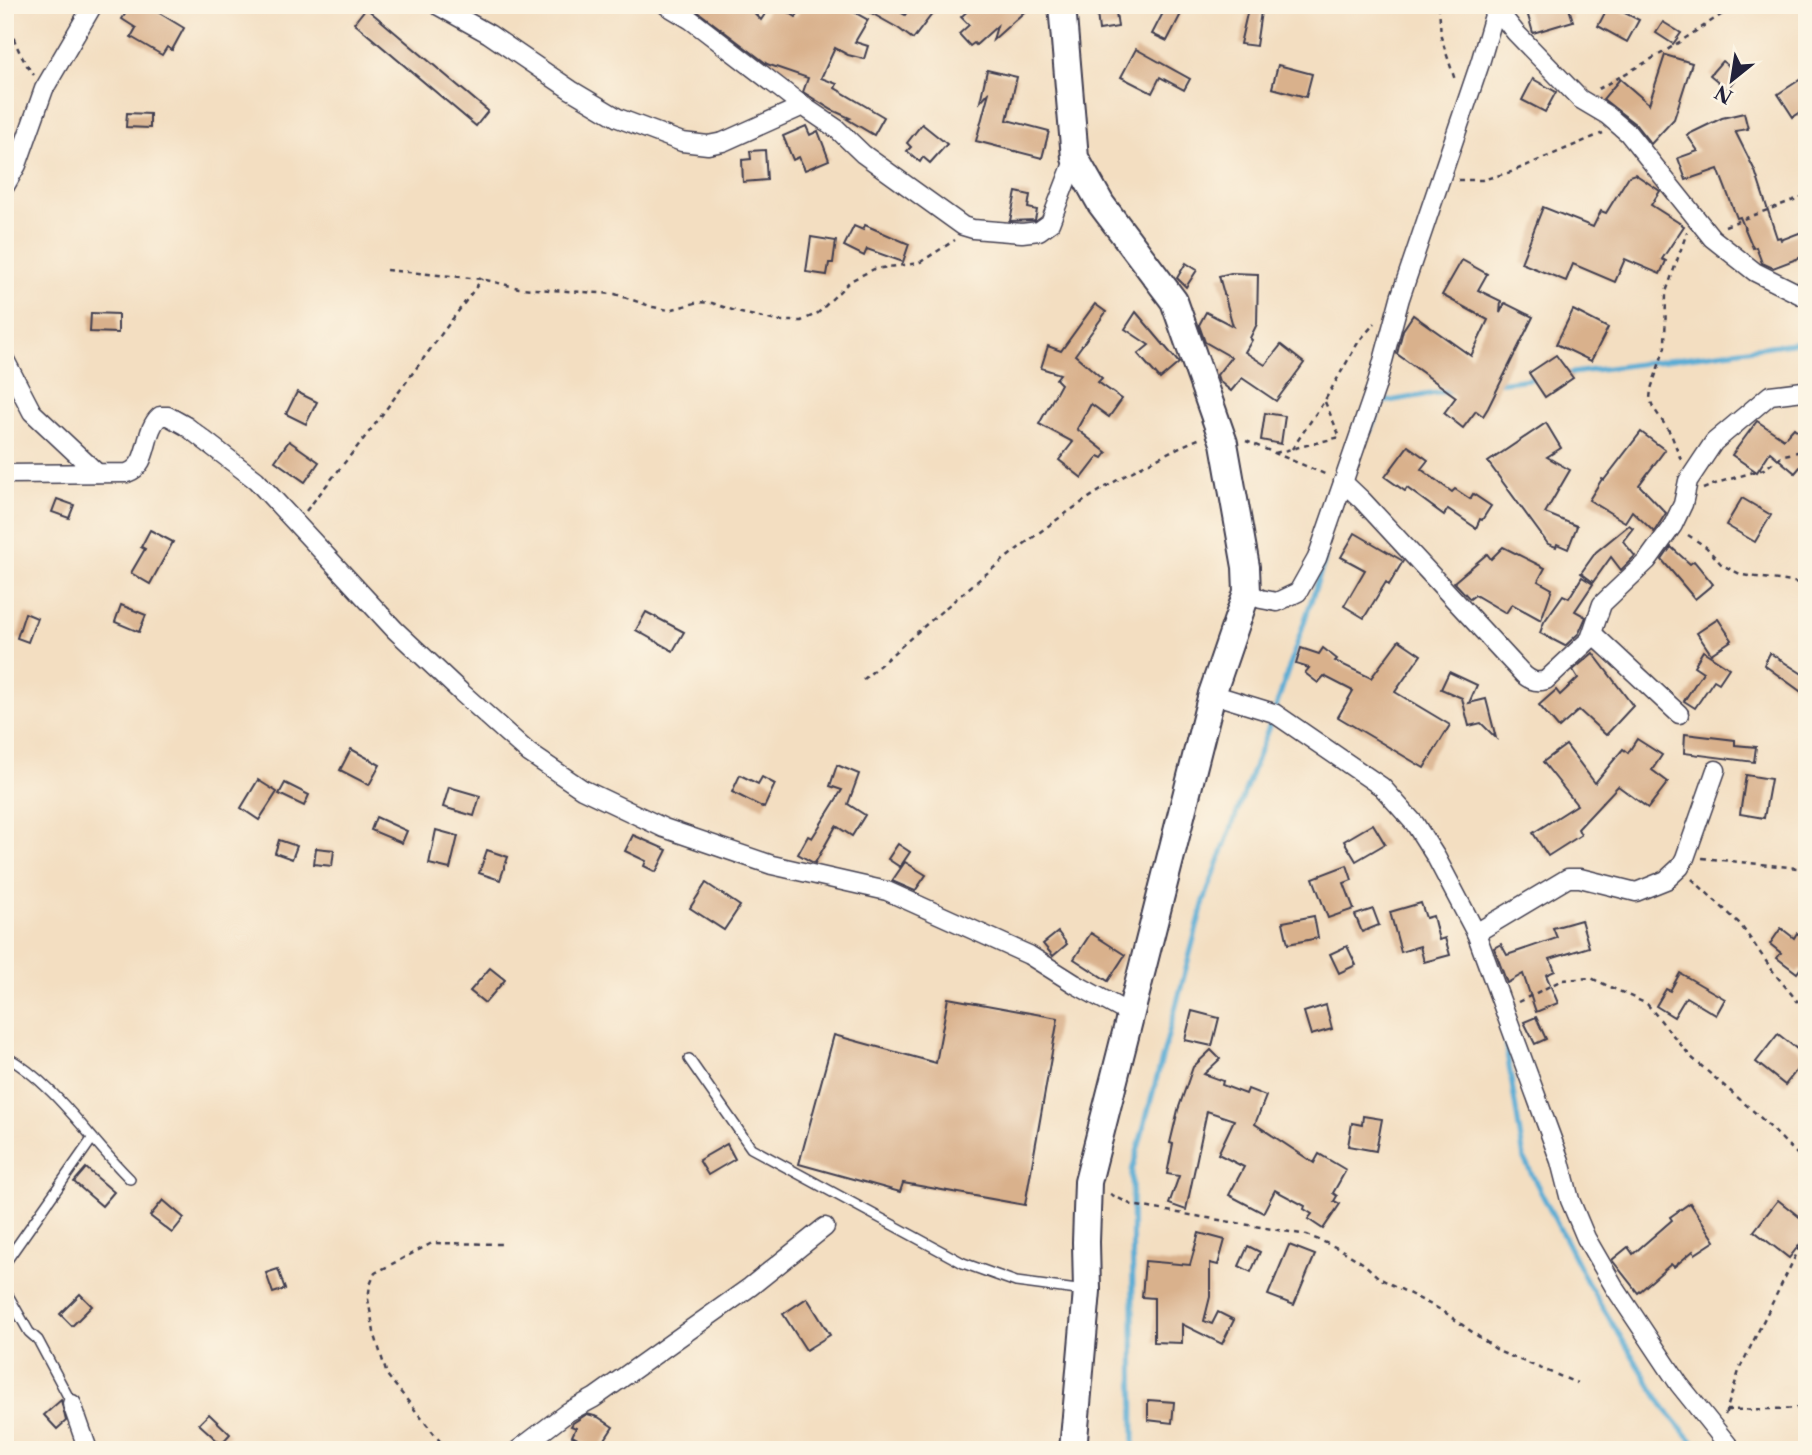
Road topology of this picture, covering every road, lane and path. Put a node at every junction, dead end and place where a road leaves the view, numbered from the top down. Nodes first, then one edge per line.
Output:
1 (93, 5) edge
2 (437, 5) edge
3 (666, 5) edge
4 (1062, 5) edge
5 (1439, 5) edge
6 (1736, 5) edge
7 (1496, 7) edge
8 (5, 9) edge
9 (44, 89) junction
10 (1580, 99) junction
11 (803, 106) junction
12 (1464, 110) junction
13 (1621, 125) junction
14 (1075, 158) junction
15 (1440, 179) junction
16 (5, 186) edge
17 (1807, 195) edge
18 (1692, 216) junction
19 (973, 229) junction
20 (1706, 232) junction
21 (386, 270) dead end
22 (482, 279) junction
23 (1807, 298) edge
24 (1398, 304) junction
25 (5, 360) edge
26 (1807, 388) edge
27 (1325, 400) junction
28 (1220, 430) junction
29 (1360, 432) junction
30 (1340, 437) junction
31 (1292, 449) junction
32 (1807, 450) edge
33 (1275, 453) junction
34 (97, 473) junction
35 (5, 474) edge
36 (1343, 482) junction
37 (1687, 489) junction
38 (296, 523) junction
39 (1673, 525) junction
40 (1807, 584) edge
41 (1247, 592) junction
42 (1593, 634) junction
43 (863, 680) dead end
44 (1212, 694) junction
45 (1679, 714) dead end
46 (1716, 770) dead end
47 (1683, 863) junction
48 (1807, 869) edge
49 (1476, 933) junction
50 (1798, 1002) dead end
51 (1505, 1009) junction
52 (1130, 1014) junction
53 (5, 1056) edge
54 (689, 1059) dead end
55 (92, 1139) junction
56 (1807, 1164) edge
57 (130, 1179) dead end
58 (1088, 1182) junction
59 (825, 1227) dead end
60 (1807, 1233) edge
61 (503, 1244) dead end
62 (5, 1263) edge
63 (5, 1290) edge
64 (1087, 1291) junction
65 (1577, 1383) dead end
66 (72, 1404) joint
67 (1807, 1408) edge
68 (1726, 1410) junction
69 (1727, 1444) edge
70 (88, 1450) edge
71 (447, 1450) edge
72 (518, 1450) edge
73 (1073, 1450) edge

1 - 9 street
2 - 11 street
3 - 11 street
4 - 14 street
5 - 12 path
6 - 10 path
7 - 10 street
7 - 12 street
8 - 9 path
9 - 16 street
10 - 13 street
11 - 19 street
12 - 15 street
13 - 15 path
13 - 18 street
14 - 19 street
14 - 28 street
15 - 24 street
17 - 20 path
18 - 20 street
18 - 37 path
19 - 22 path
20 - 23 street
21 - 22 path
22 - 38 path
24 - 27 path
24 - 29 street
25 - 34 street
26 - 37 street
27 - 30 path
27 - 31 path
28 - 33 path
28 - 41 street
28 - 43 path
29 - 30 path
29 - 36 street
30 - 31 path
31 - 33 path
32 - 37 path
33 - 36 path
34 - 35 street
34 - 38 street
36 - 41 street
36 - 42 street
37 - 39 street
38 - 52 street
39 - 40 path
39 - 42 street
41 - 44 street
42 - 45 street
44 - 49 street
44 - 52 street
46 - 47 street
47 - 48 path
47 - 49 street
47 - 50 path
49 - 51 street
51 - 56 path
51 - 69 street
52 - 58 street
53 - 55 lane
54 - 64 lane
55 - 57 lane
55 - 62 lane
58 - 64 street
58 - 65 path
59 - 72 street
60 - 68 path
61 - 71 path
63 - 66 lane
64 - 73 street
66 - 70 street
67 - 68 path
68 - 69 path

